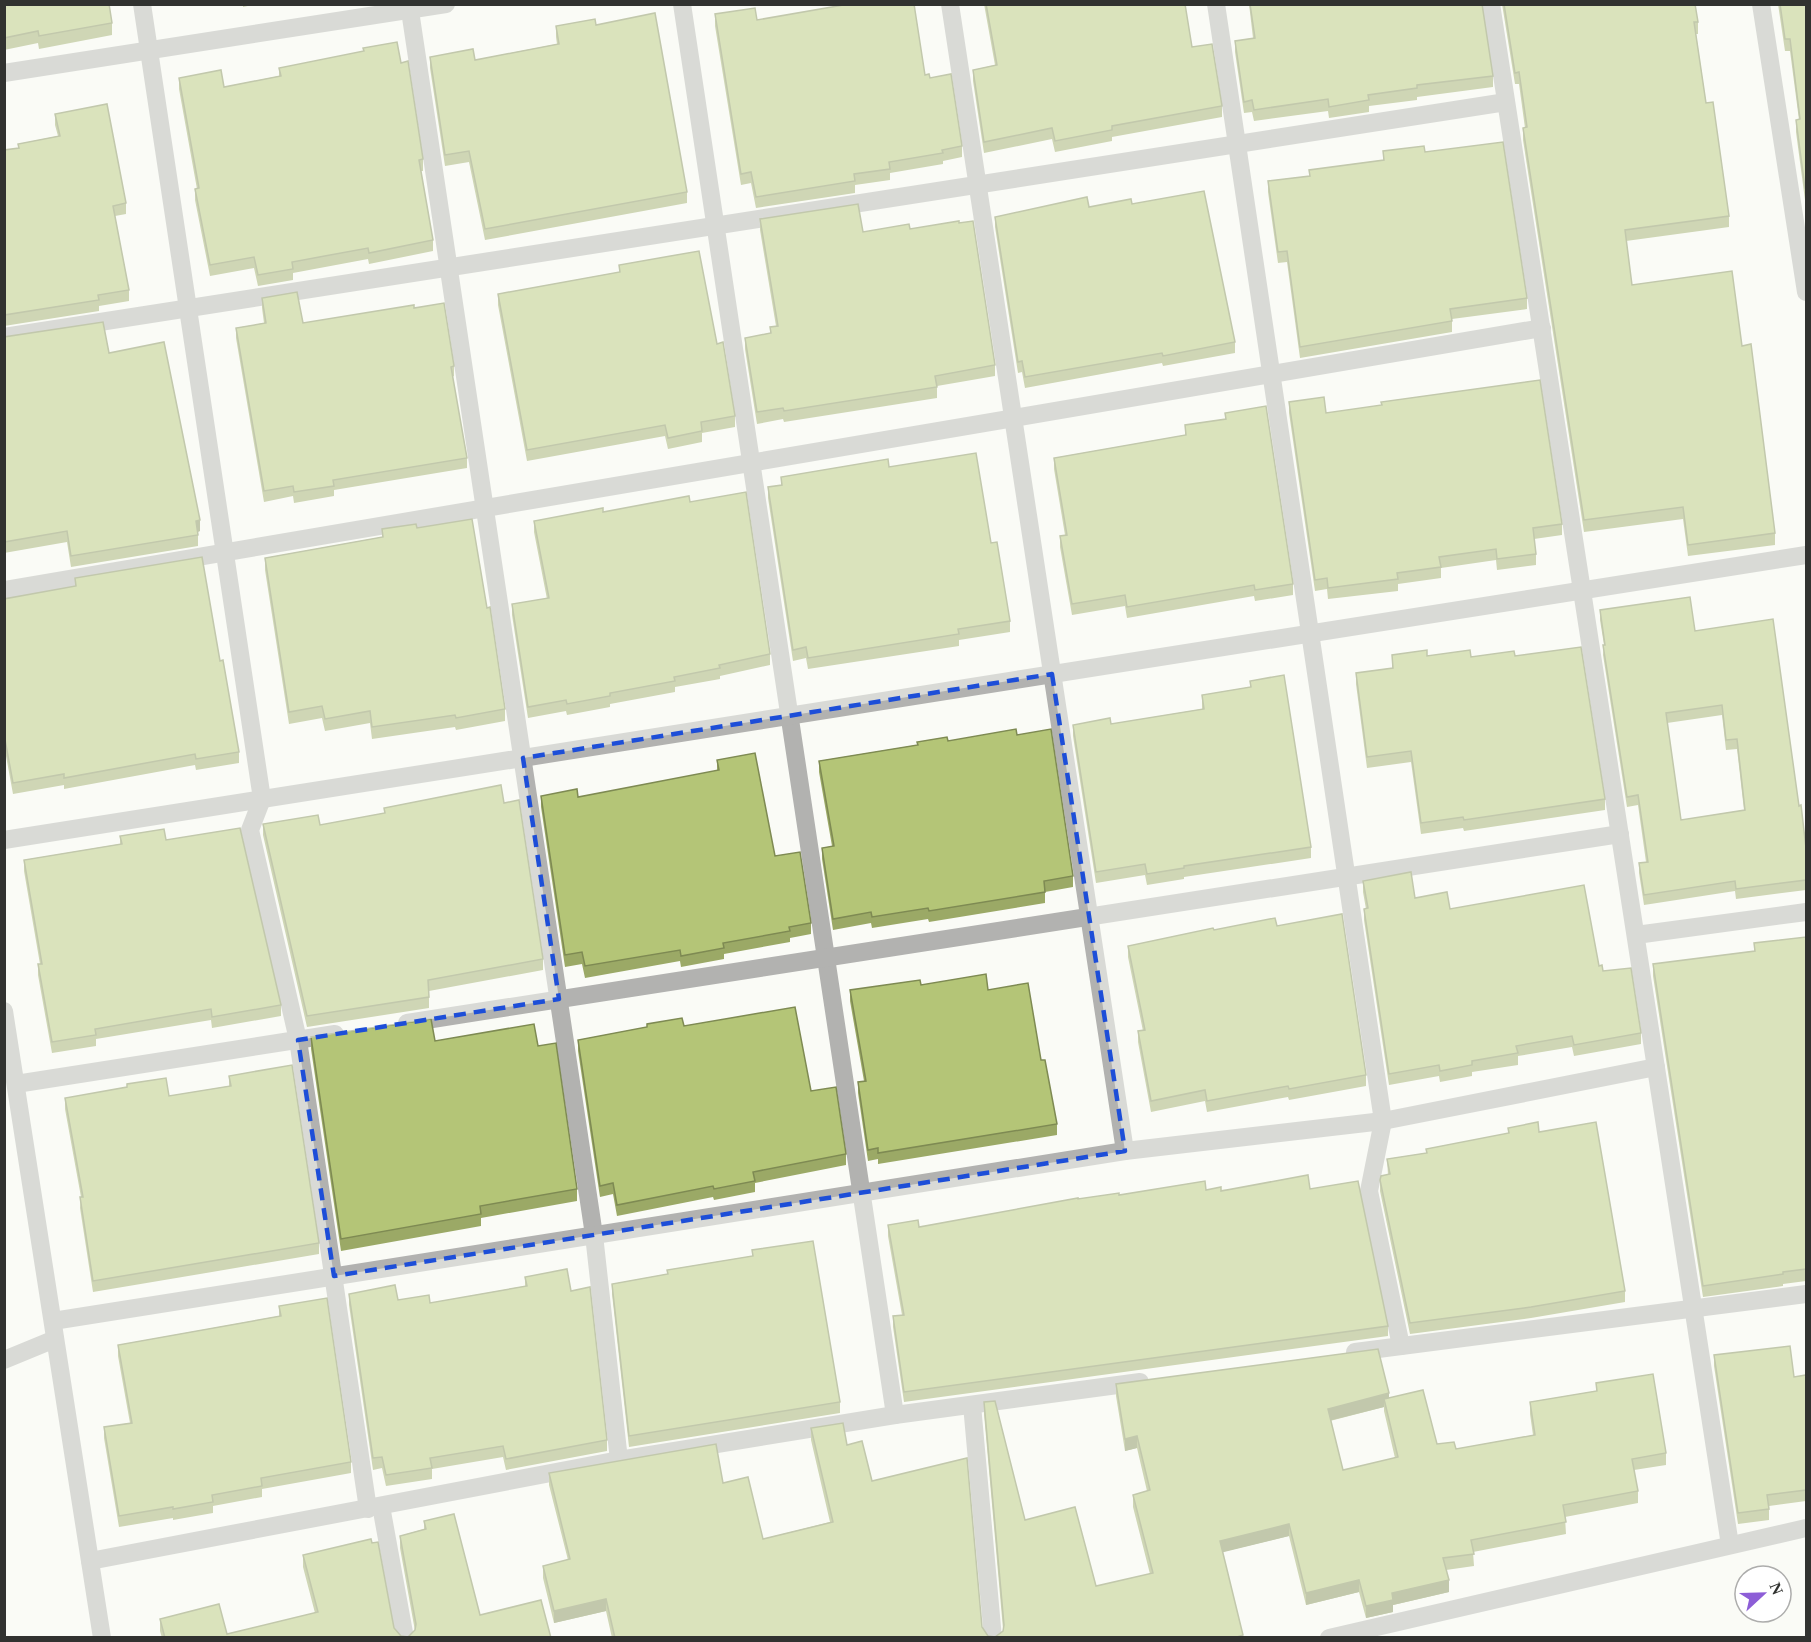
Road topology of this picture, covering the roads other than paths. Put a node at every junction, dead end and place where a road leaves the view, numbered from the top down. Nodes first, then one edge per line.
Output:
1 (142, 4) edge
2 (446, 4) edge
3 (682, 4) edge
4 (950, 4) edge
5 (1216, 4) edge
6 (1491, 4) edge
7 (1761, 4) edge
8 (409, 7) edge
9 (150, 50) junction
10 (4, 73) edge
11 (1506, 102) junction
12 (1236, 144) junction
13 (978, 184) junction
14 (716, 226) junction
15 (449, 267) junction
16 (1806, 292) edge
17 (188, 308) junction
18 (1542, 328) junction
19 (4, 337) edge
20 (1270, 374) junction
21 (1013, 418) junction
22 (751, 462) junction
23 (485, 508) junction
24 (225, 552) junction
25 (1806, 555) edge
26 (4, 590) edge
27 (1582, 590) junction
28 (1309, 634) junction
29 (1052, 674) junction
30 (790, 716) junction
31 (523, 758) junction
32 (262, 799) junction
33 (1620, 834) junction
34 (4, 840) edge
35 (1346, 877) junction
36 (1806, 912) edge
37 (1089, 917) junction
38 (1636, 935) junction
39 (826, 958) junction
40 (559, 999) junction
41 (4, 1011) edge
42 (393, 1025) edge
43 (358, 1031) edge
44 (298, 1040) junction
45 (1656, 1067) junction
46 (16, 1084) junction
47 (1383, 1121) junction
48 (1125, 1151) junction
49 (861, 1193) junction
50 (594, 1235) junction
51 (334, 1276) junction
52 (1806, 1294) edge
53 (1694, 1310) junction
54 (54, 1330) junction
55 (1401, 1346) junction
56 (1343, 1354) edge
57 (4, 1360) edge
58 (1158, 1379) edge
59 (972, 1405) junction
60 (895, 1415) junction
61 (619, 1460) junction
62 (375, 1507) junction
63 (1806, 1528) edge
64 (1730, 1545) junction
65 (90, 1561) junction
66 (102, 1638) edge
67 (405, 1638) edge
68 (993, 1638) edge
69 (1329, 1638) edge

1 - 9 street
2 - 8 street
3 - 14 street
4 - 13 street
5 - 12 street
6 - 11 street
7 - 16 street
8 - 9 street
8 - 15 street
9 - 10 street
9 - 17 street
11 - 12 street
11 - 18 street
12 - 13 street
12 - 20 street
13 - 14 street
13 - 21 street
14 - 15 street
14 - 22 street
15 - 17 street
15 - 23 street
17 - 19 street
17 - 24 street
18 - 20 street
18 - 27 street
20 - 21 street
20 - 28 street
21 - 22 street
21 - 29 street
22 - 23 street
22 - 30 street
23 - 24 street
23 - 31 street
24 - 26 street
24 - 32 street
25 - 27 street
27 - 28 street
27 - 33 street
28 - 29 street
28 - 35 street
29 - 30 street
29 - 37 street
30 - 31 street
30 - 39 street
31 - 32 street
31 - 40 street
32 - 34 street
32 - 44 street
33 - 35 street
33 - 38 street
35 - 37 street
35 - 47 street
36 - 38 street
37 - 39 street
37 - 48 street
38 - 45 street
39 - 40 street
39 - 49 street
40 - 42 street
40 - 50 street
41 - 46 street
43 - 44 street
44 - 46 street
44 - 51 street
45 - 47 street
45 - 53 street
46 - 54 street
47 - 48 street
47 - 55 street
48 - 49 street
49 - 50 street
49 - 60 street
50 - 51 street
50 - 61 street
51 - 54 street
51 - 62 street
52 - 53 street
53 - 55 street
53 - 64 street
54 - 57 street
54 - 65 street
55 - 56 street
58 - 59 street
59 - 60 street
59 - 68 street
60 - 61 street
61 - 62 street
62 - 65 street
62 - 67 street
63 - 64 street
64 - 69 street
65 - 66 street

